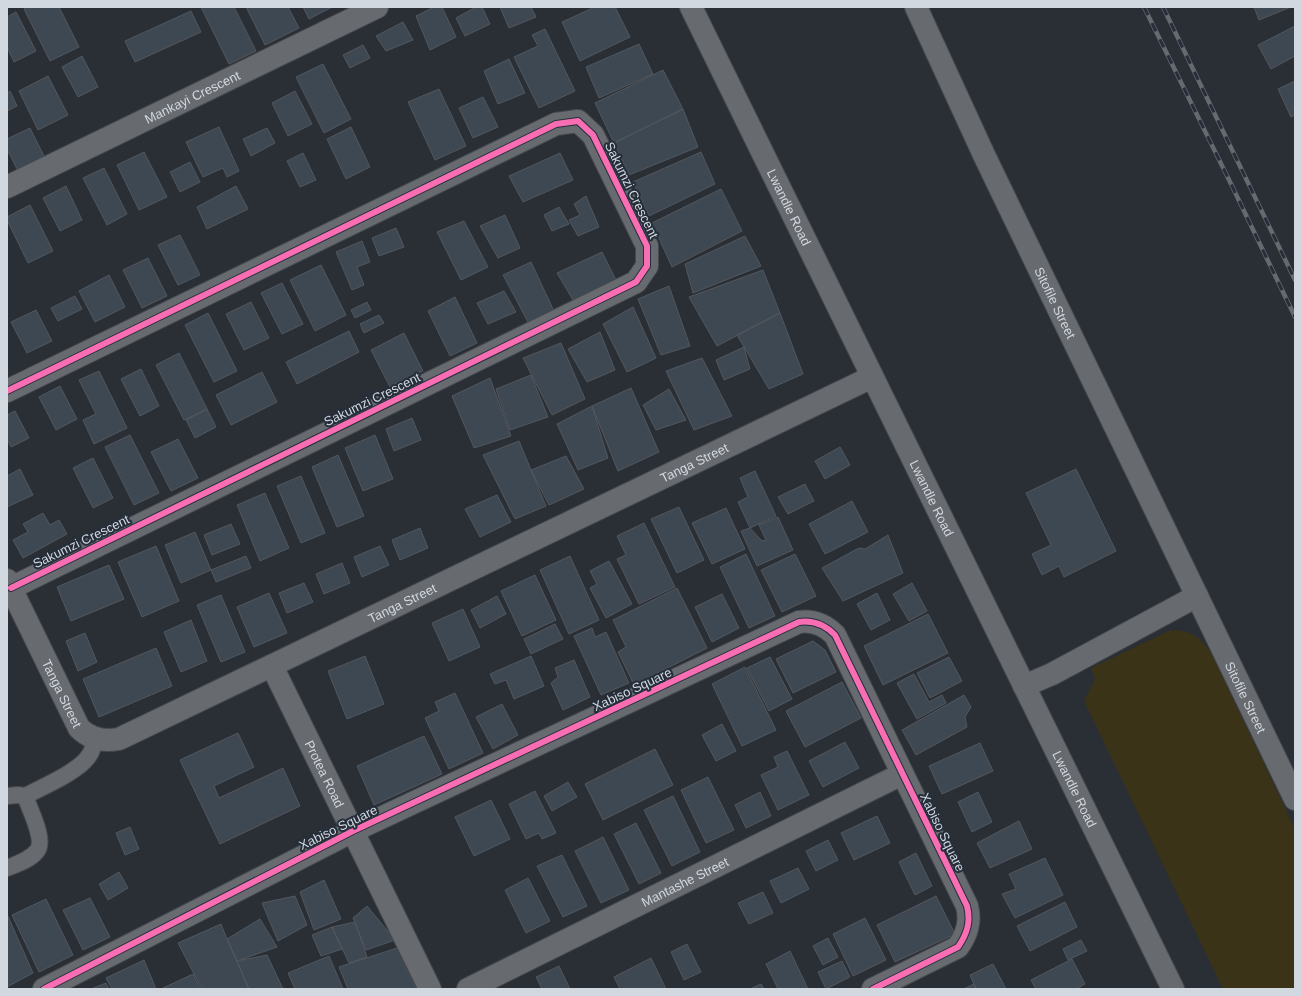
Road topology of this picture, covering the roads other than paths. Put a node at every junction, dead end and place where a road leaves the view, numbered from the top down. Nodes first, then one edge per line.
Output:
1 (377, 7) edge
2 (916, 7) edge
3 (695, 8) edge
4 (7, 187) edge
5 (872, 377) junction
6 (7, 391) edge
7 (9, 584) edge
8 (1197, 596) junction
9 (272, 666) junction
10 (1024, 686) junction
11 (95, 739) junction
12 (902, 774) junction
13 (7, 796) edge
14 (25, 796) junction
15 (1295, 799) edge
16 (353, 831) junction
17 (7, 868) edge
18 (44, 989) edge
19 (430, 989) edge
20 (468, 989) edge
21 (873, 989) edge
22 (1173, 989) edge

1 - 4 street, Mankayi Crescent
2 - 8 street, Sitofile Street
3 - 5 street, Lwandle Road
5 - 9 street, Tanga Street
5 - 10 street, Lwandle Road
6 - 7 street, Sakumzi Crescent
7 - 11 street, Tanga Street
8 - 10 street
8 - 15 street, Sitofile Street
9 - 11 street, Tanga Street
9 - 16 street, Protea Road
10 - 22 street, Lwandle Road
11 - 14 lane
12 - 16 street, Xabiso Square
12 - 20 street, Mantashe Street
12 - 21 street, Xabiso Square
13 - 14 lane
14 - 17 lane
16 - 18 street, Xabiso Square
16 - 19 street, Protea Road

